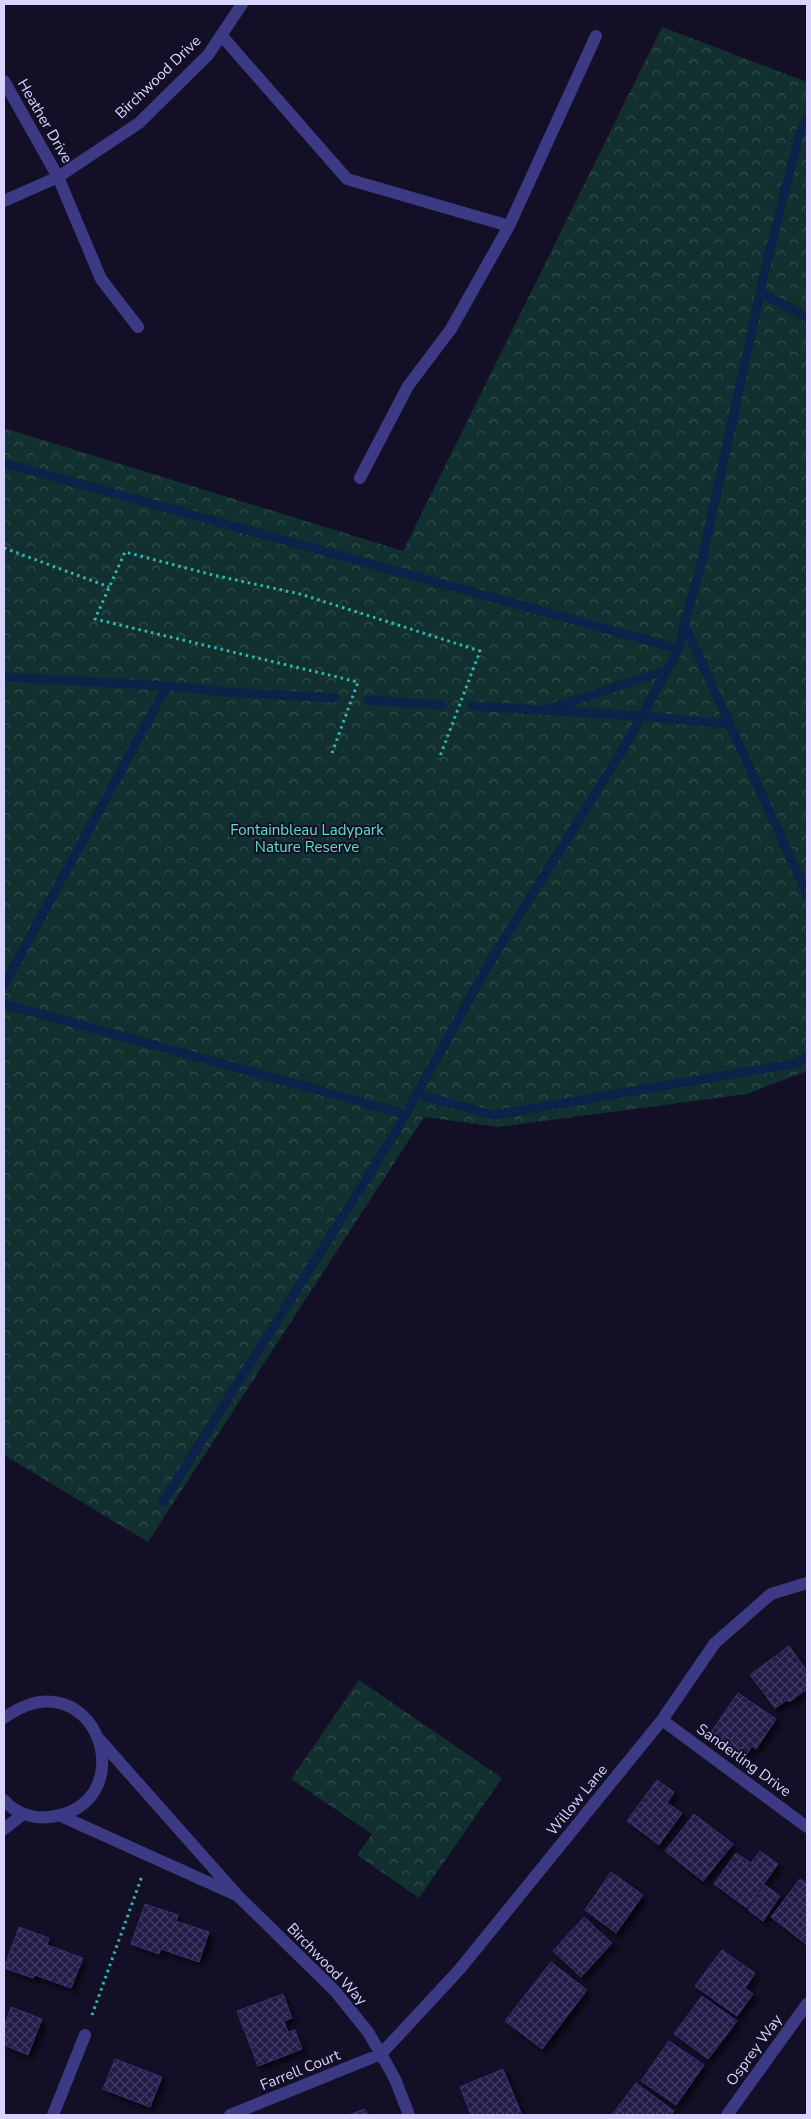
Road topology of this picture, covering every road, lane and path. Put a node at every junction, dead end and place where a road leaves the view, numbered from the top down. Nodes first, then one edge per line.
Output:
1 (242, 4) edge
2 (221, 35) junction
3 (596, 36) dead end
4 (4, 81) edge
5 (58, 177) junction
6 (4, 201) edge
7 (509, 226) junction
8 (138, 327) dead end
9 (360, 478) dead end
10 (4, 548) edge
11 (109, 587) junction
12 (332, 753) dead end
13 (439, 759) dead end
14 (807, 1583) edge
15 (4, 1718) edge
16 (662, 1720) junction
17 (99, 1739) junction
18 (4, 1800) edge
19 (23, 1814) junction
20 (61, 1816) junction
21 (807, 1827) edge
22 (4, 1829) edge
23 (149, 1856) junction
24 (238, 1896) junction
25 (807, 2004) edge
26 (85, 2035) joint
27 (381, 2054) junction
28 (53, 2115) edge
29 (230, 2115) edge
30 (409, 2115) edge
31 (727, 2115) edge

1 - 2 street, Birchwood Drive
2 - 5 street, Birchwood Drive
2 - 7 street
3 - 7 street
4 - 5 street, Heather Drive
5 - 6 street, Birchwood Drive
5 - 8 street, Heather Drive
7 - 9 street
10 - 11 path
11 - 12 path
11 - 13 path
14 - 16 street, Willow Lane
15 - 17 street, Birchwood Way
16 - 21 street, Sanderling Drive
16 - 27 street, Willow Lane
17 - 20 street
17 - 24 street, Birchwood Way
18 - 19 street
19 - 20 street
19 - 22 street
20 - 23 street, Birchwood Way
23 - 24 street, Birchwood Way
23 - 26 path
24 - 27 street, Birchwood Way
25 - 31 street, Osprey Way
26 - 28 street
27 - 29 street, Farrell Court
27 - 30 street, Birchwood Way

